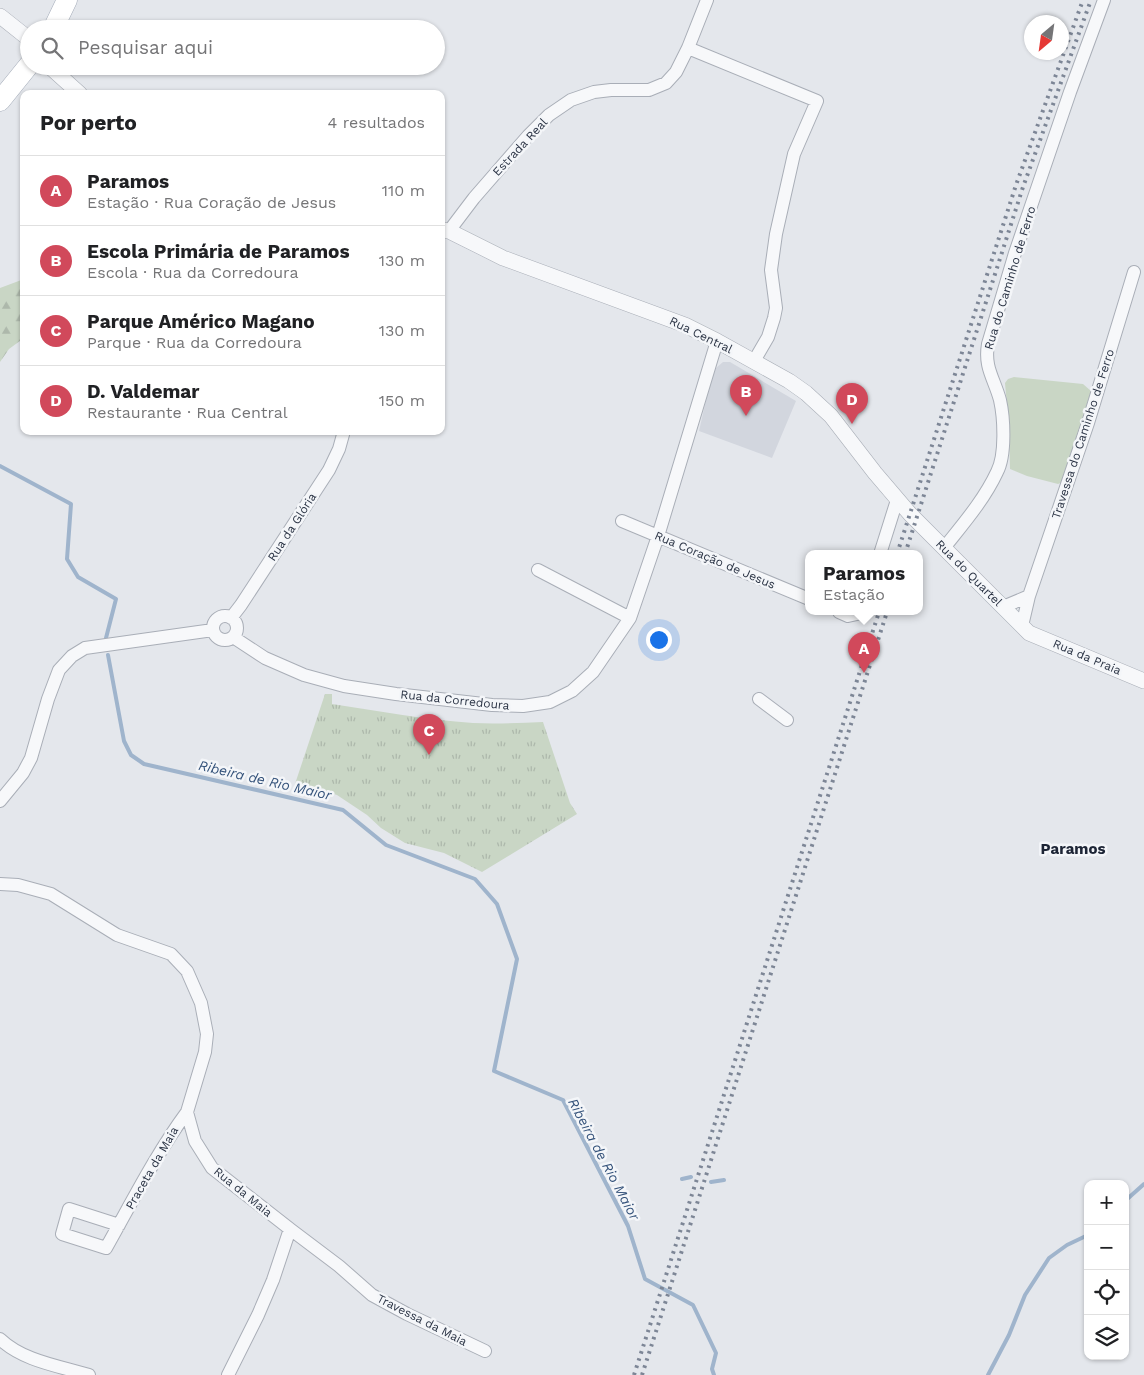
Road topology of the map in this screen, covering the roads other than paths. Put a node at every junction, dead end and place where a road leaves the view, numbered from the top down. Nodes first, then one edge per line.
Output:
1 (67, 0) edge
2 (707, 0) edge
3 (1104, 0) edge
4 (0, 16) edge
5 (57, 20) edge
6 (20, 32) edge
7 (688, 48) junction
8 (20, 75) edge
9 (59, 75) edge
10 (76, 90) edge
11 (0, 101) edge
12 (445, 231) edge
13 (1134, 272) dead end
14 (717, 341) junction
15 (754, 361) junction
16 (343, 435) edge
17 (897, 500) junction
18 (910, 514) joint
19 (622, 520) dead end
20 (658, 536) junction
21 (944, 548) junction
22 (881, 550) edge
23 (538, 570) dead end
24 (1029, 596) junction
25 (805, 597) edge
26 (1003, 607) junction
27 (231, 618) junction
28 (630, 618) junction
29 (213, 630) junction
30 (1026, 630) junction
31 (233, 637) junction
32 (1144, 680) edge
33 (759, 699) dead end
34 (787, 720) dead end
35 (0, 801) edge
36 (0, 884) edge
37 (187, 1112) junction
38 (119, 1225) dead end
39 (290, 1229) junction
40 (0, 1339) edge
41 (485, 1351) dead end
42 (89, 1375) edge
43 (228, 1375) edge

1 - 5 main road
2 - 7 street, Estrada Real
3 - 21 street, Rua do Caminho de Ferro
4 - 6 street
7 - 12 street, Estrada Real
7 - 15 street
8 - 11 main road
9 - 10 street
12 - 14 street, Rua Central
13 - 24 street, Travessa do Caminho de Ferro
14 - 15 street, Rua Central
14 - 20 street, Rua da Corredoura
15 - 17 street, Rua Central
16 - 27 street, Rua da Glória
17 - 18 street, Rua Central
17 - 22 street
18 - 21 street, Rua do Quartel
19 - 20 street, Rua Coração de Jesus
20 - 25 street, Rua Coração de Jesus
20 - 28 street, Rua da Corredoura
21 - 26 street, Rua do Quartel
23 - 28 street
24 - 26 street
24 - 30 street, Travessa do Caminho de Ferro
26 - 30 street, Rua do Quartel
27 - 29 street
27 - 31 street
28 - 31 street, Rua da Corredoura
29 - 31 street
29 - 35 street
30 - 32 street, Rua da Praia
33 - 34 street
36 - 37 street
37 - 38 street, Praceta da Maia
37 - 39 street, Rua da Maia
39 - 41 street, Travessa da Maia
39 - 43 street
40 - 42 street

